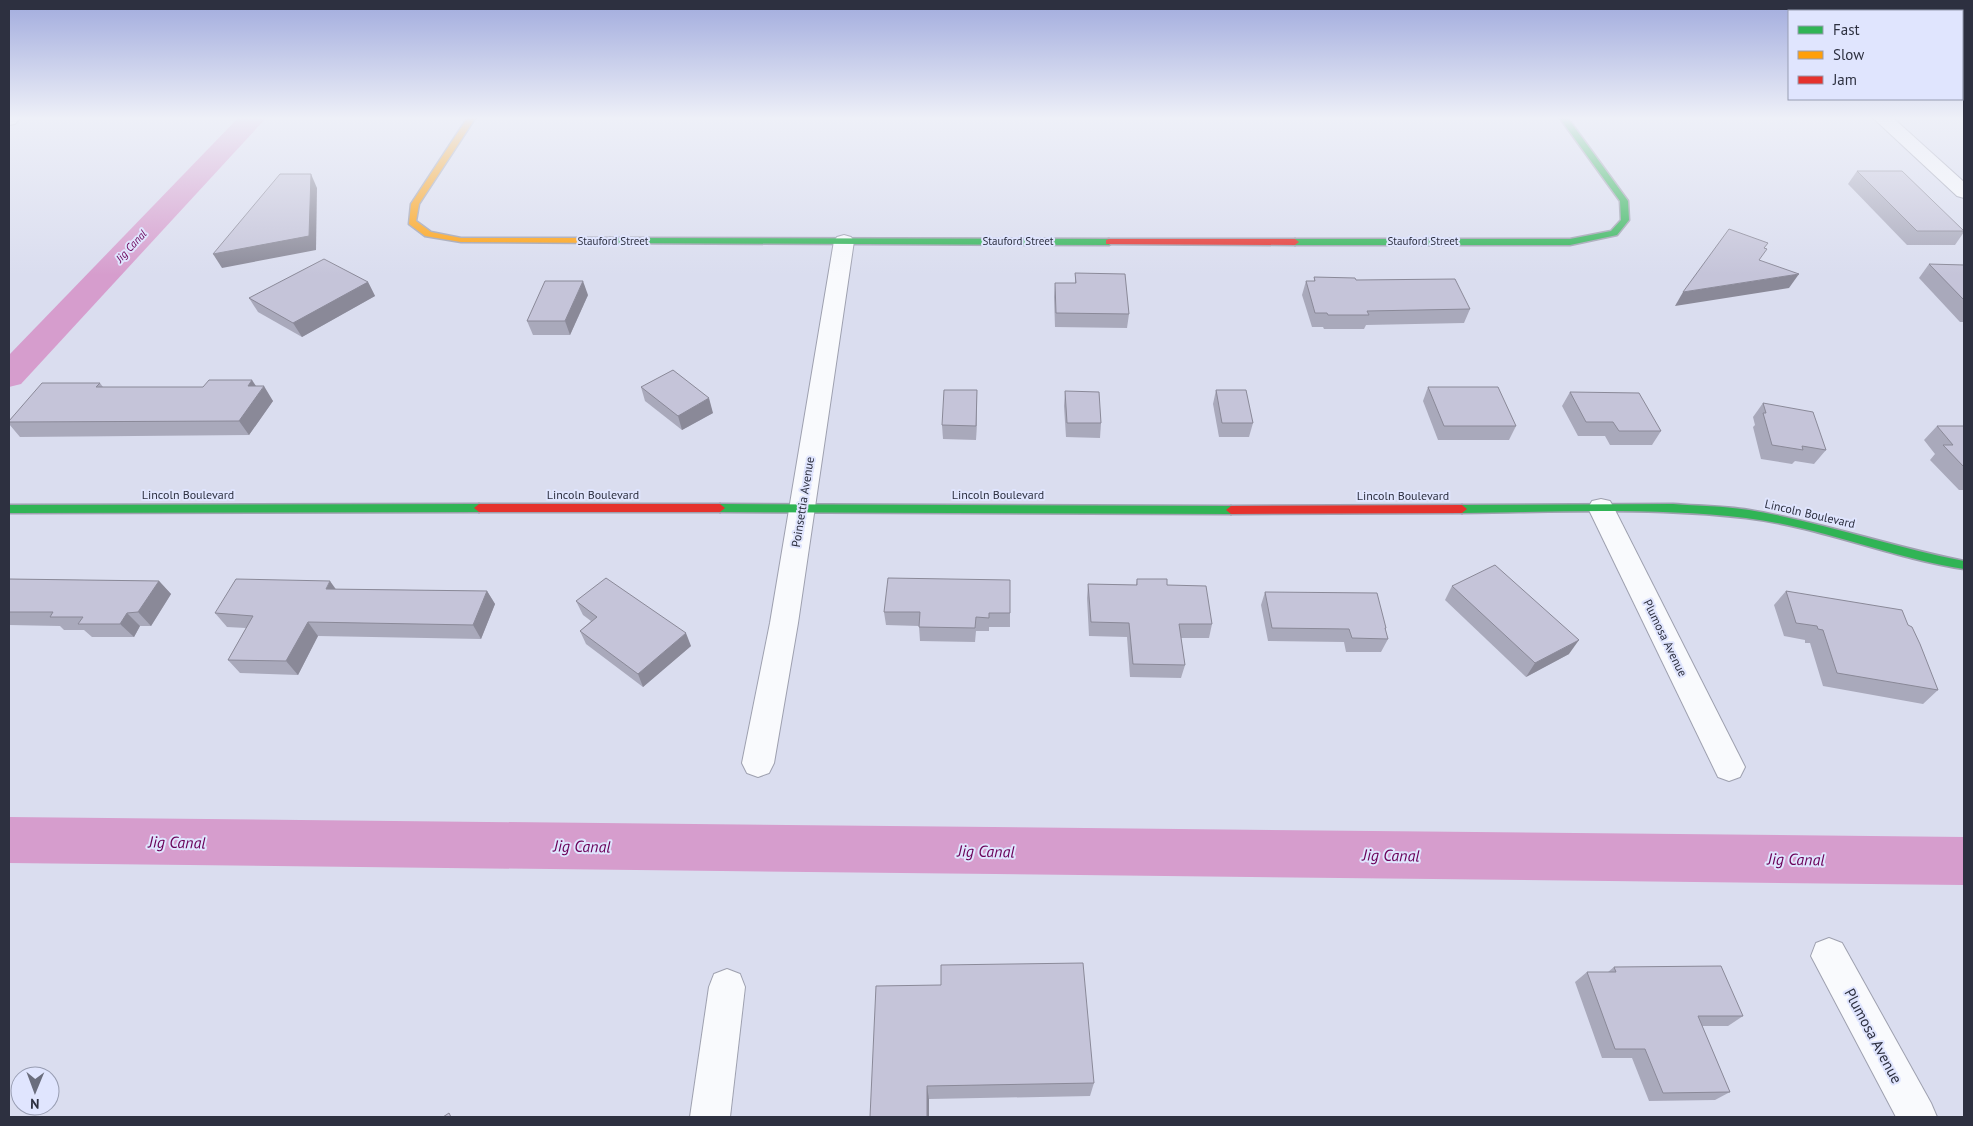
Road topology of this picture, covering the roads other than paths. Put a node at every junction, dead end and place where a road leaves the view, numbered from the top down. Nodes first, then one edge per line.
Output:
1 (438, 170) edge
2 (1601, 170) edge
3 (1939, 170) edge
4 (1964, 192) edge
5 (844, 241) junction
6 (802, 508) junction
7 (1601, 508) junction
8 (9, 509) edge
9 (1964, 565) edge
10 (758, 763) dead end
11 (1729, 767) dead end
12 (1829, 956) dead end
13 (727, 987) dead end
14 (710, 1117) edge
15 (1917, 1117) edge

1 - 5 street, Stauford Street
2 - 5 street, Stauford Street
3 - 4 street
5 - 6 street, Poinsettia Avenue
6 - 7 street, Lincoln Boulevard
6 - 8 street, Lincoln Boulevard
6 - 10 street, Poinsettia Avenue
7 - 9 street, Lincoln Boulevard
7 - 11 street, Plumosa Avenue
12 - 15 street, Plumosa Avenue
13 - 14 street

